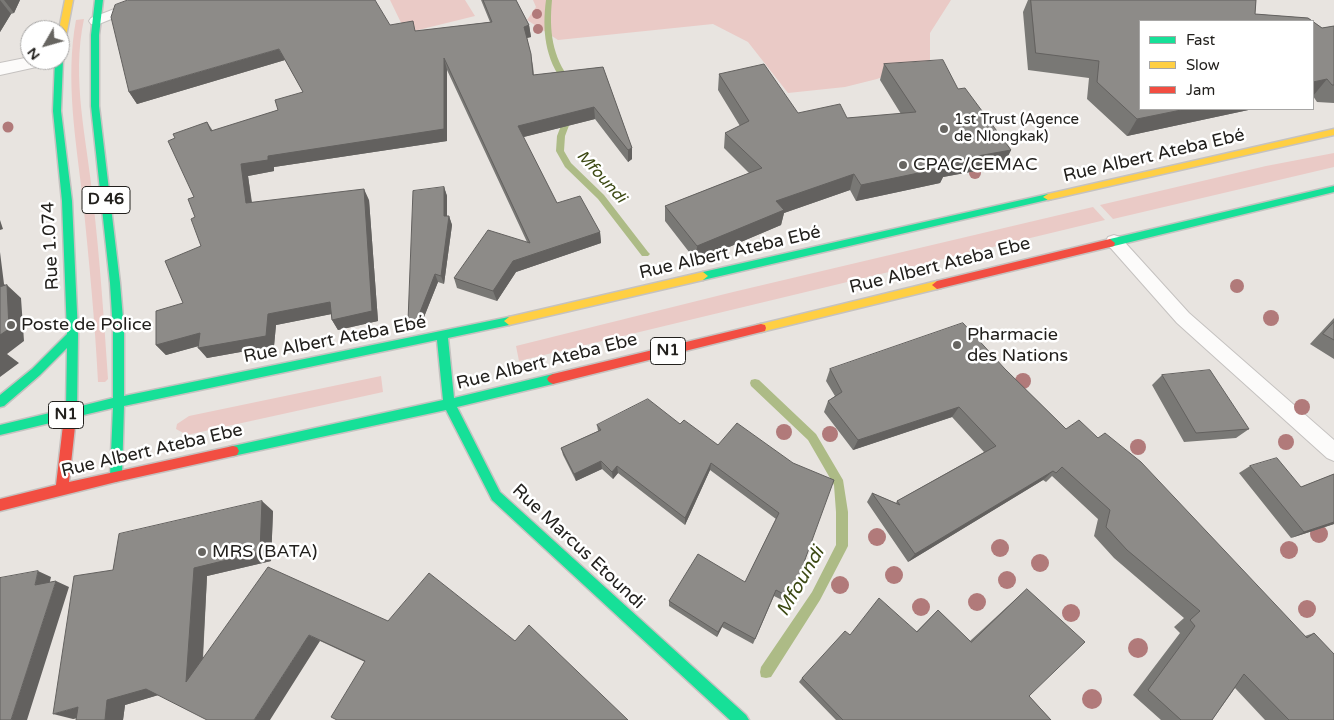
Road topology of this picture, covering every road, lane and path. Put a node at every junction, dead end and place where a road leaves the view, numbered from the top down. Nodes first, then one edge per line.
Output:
1 (99, 0) edge
2 (149, 0) edge
3 (69, 3) edge
4 (66, 20) edge
5 (95, 21) junction
6 (20, 65) edge
7 (0, 69) edge
8 (59, 70) edge
9 (1334, 132) edge
10 (1334, 189) edge
11 (1114, 241) junction
12 (73, 335) junction
13 (442, 336) junction
14 (125, 400) junction
15 (0, 402) edge
16 (449, 404) junction
17 (71, 413) junction
18 (0, 430) edge
19 (1334, 452) edge
20 (116, 476) junction
21 (62, 489) junction
22 (0, 506) edge
23 (741, 720) edge

1 - 3 main road
1 - 5 main road, D 46
2 - 5 lane
3 - 4 main road
5 - 14 main road, D 46
6 - 7 street
8 - 12 main road, Rue 1.074 / D 46
9 - 13 main road, Rue Albert Ateba Ebé / N1
10 - 11 main road, Rue Albert Ateba Ebe / N1
11 - 16 main road, Rue Albert Ateba Ebe / N1
11 - 19 lane
12 - 15 main road
12 - 17 main road, Rue 1.074 / D 46
13 - 14 main road, Rue Albert Ateba Ebé / N1
13 - 16 main road, Rue Marcus Etoundi
14 - 17 main road, N1
14 - 20 main road, D 46
16 - 20 main road, Rue Albert Ateba Ebe / N1
16 - 23 main road, Rue Marcus Etoundi
17 - 18 main road, N1
17 - 21 main road, Rue 1.074 / D 46
20 - 21 main road, Rue Albert Ateba Ebe / N1
21 - 22 main road, Rue Albert Ateba Ebe / N1

